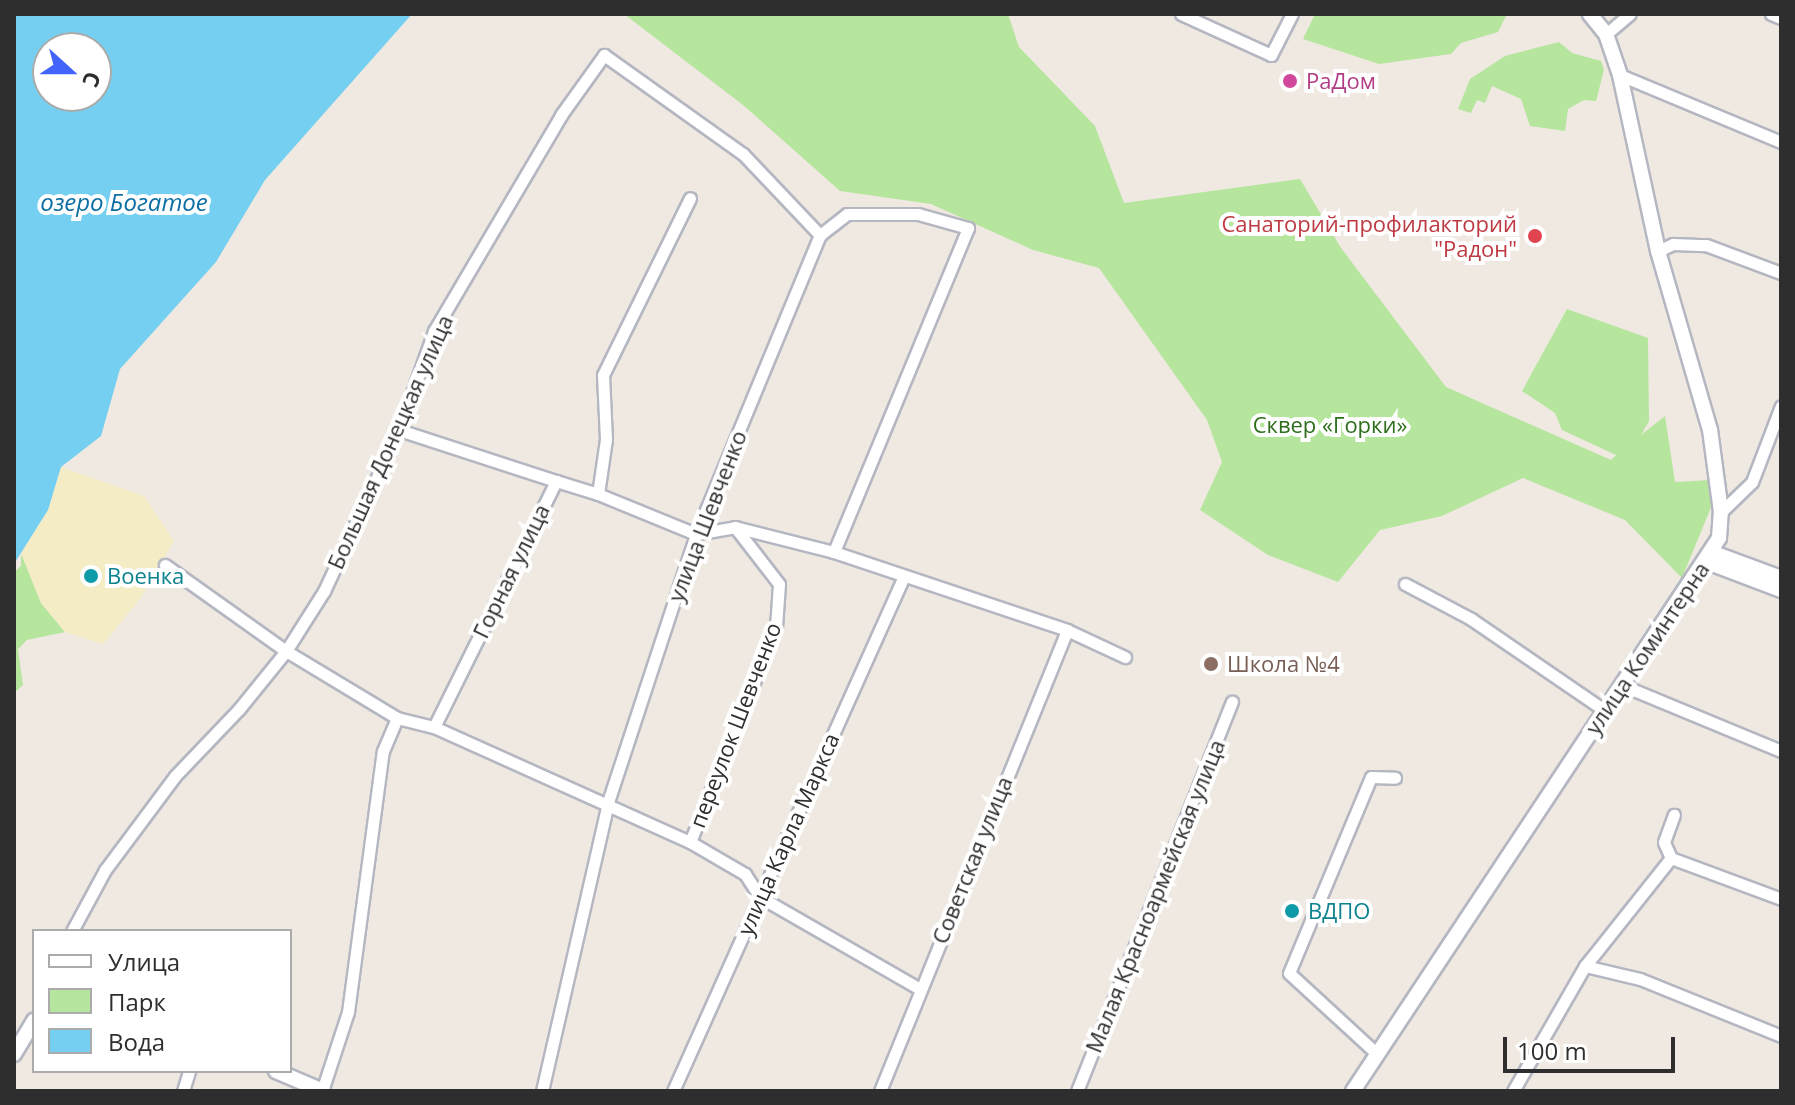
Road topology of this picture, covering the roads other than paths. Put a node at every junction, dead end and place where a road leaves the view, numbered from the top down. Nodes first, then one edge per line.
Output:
1 (1181, 14) edge
2 (1292, 14) edge
3 (1590, 14) edge
4 (1630, 14) edge
5 (1771, 14) edge
6 (1781, 18) edge
7 (1606, 34) junction
8 (1620, 75) junction
9 (1781, 142) edge
10 (690, 198) dead end
11 (820, 235) junction
12 (1658, 251) junction
13 (1781, 273) edge
14 (1781, 406) edge
15 (399, 430) junction
16 (556, 481) junction
17 (598, 494) junction
18 (1721, 512) junction
19 (735, 527) junction
20 (696, 534) junction
21 (834, 552) junction
22 (1709, 557) junction
23 (165, 565) dead end
24 (904, 576) junction
25 (1781, 578) edge
26 (1405, 584) dead end
27 (1781, 590) edge
28 (1067, 630) junction
29 (286, 651) junction
30 (1125, 657) dead end
31 (1624, 686) junction
32 (1232, 702) dead end
33 (1604, 710) junction
34 (397, 718) junction
35 (434, 727) junction
36 (1781, 751) edge
37 (1395, 778) dead end
38 (608, 802) junction
39 (1674, 815) dead end
40 (690, 842) junction
41 (1671, 858) junction
42 (760, 897) junction
43 (1781, 899) edge
44 (73, 929) edge
45 (1585, 966) junction
46 (920, 989) junction
47 (32, 1024) edge
48 (1781, 1036) edge
49 (1376, 1053) junction
50 (14, 1054) edge
51 (281, 1073) edge
52 (322, 1091) edge
53 (542, 1091) edge
54 (673, 1091) edge
55 (880, 1091) edge
56 (1077, 1091) edge
57 (1353, 1091) edge
58 (1513, 1091) edge

1 - 2 street
3 - 7 street, улица Коминтерна
4 - 7 street
5 - 6 street
7 - 8 street, улица Коминтерна
8 - 9 street
8 - 12 street, улица Коминтерна
10 - 17 street
11 - 15 street, Большая Донецкая улица
11 - 20 street, улица Шевченко
11 - 21 street
12 - 13 street
12 - 18 street, улица Коминтерна
14 - 18 street
15 - 16 street
15 - 29 street, Большая Донецкая улица
16 - 17 street, Горная улица
16 - 35 street, Горная улица
17 - 20 street, Горная улица
18 - 22 street, улица Коминтерна
19 - 20 street
19 - 21 street
19 - 40 street, переулок Шевченко
20 - 38 street, улица Шевченко
21 - 24 street
22 - 25 street
22 - 27 street
22 - 31 street, улица Коминтерна
23 - 29 street
24 - 28 street
24 - 42 street, улица Карла Маркса
26 - 33 street
28 - 30 street
28 - 46 street, Советская улица
29 - 34 street
29 - 44 street, Большая Донецкая улица
31 - 33 street, улица Коминтерна
31 - 36 street
32 - 56 street, Малая Красноармейская улица
33 - 49 street, улица Коминтерна
34 - 35 street
34 - 52 street
35 - 38 street
37 - 49 street
38 - 40 street
38 - 53 street, улица Шевченко
39 - 41 street
40 - 42 street
41 - 43 street
41 - 45 street
42 - 46 street
42 - 54 street, улица Карла Маркса
45 - 48 street
45 - 58 street
46 - 55 street, Советская улица
47 - 50 street
49 - 57 street, улица Коминтерна
51 - 52 street

